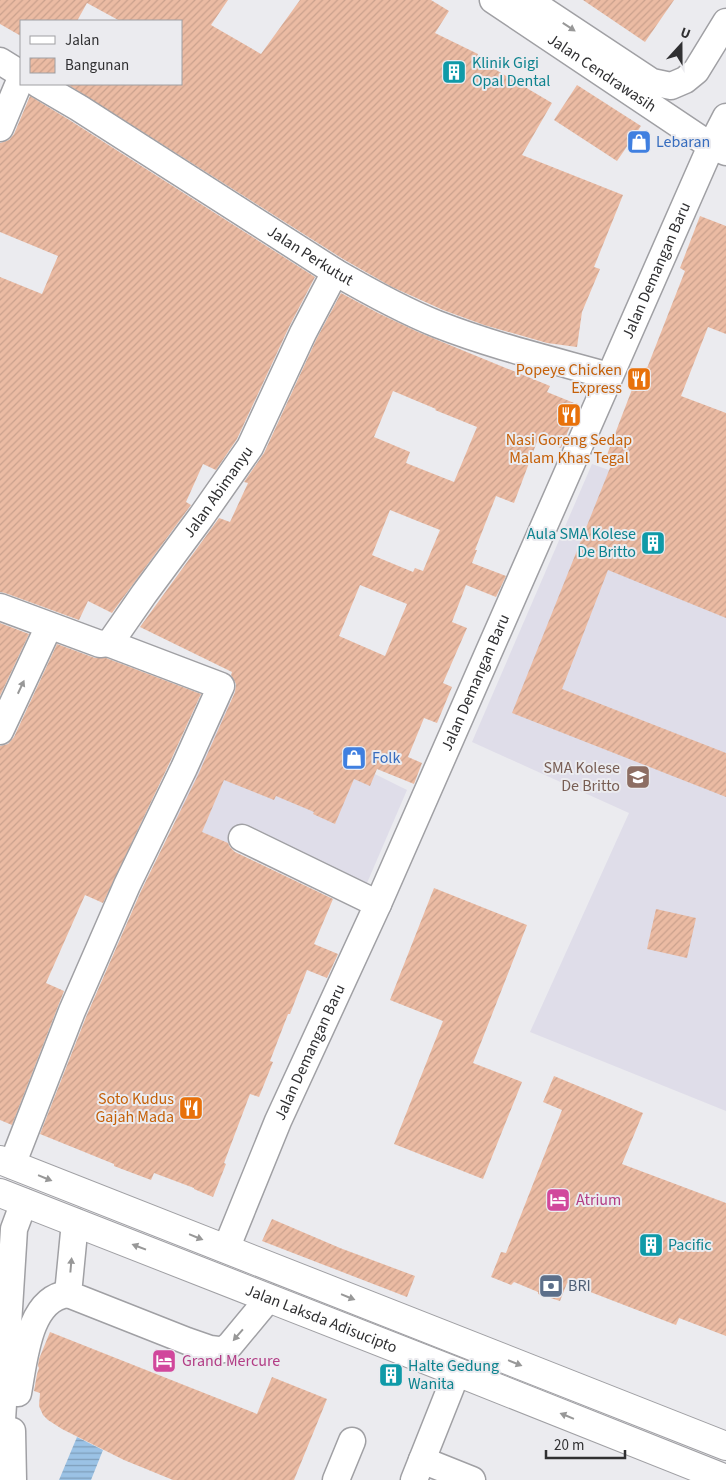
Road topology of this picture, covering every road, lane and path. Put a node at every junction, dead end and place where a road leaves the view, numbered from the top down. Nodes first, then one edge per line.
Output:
1 (493, 0) edge
2 (528, 0) edge
3 (726, 22) edge
4 (0, 61) edge
5 (20, 73) edge
6 (20, 80) edge
7 (40, 85) edge
8 (726, 117) edge
9 (0, 128) edge
10 (718, 149) edge
11 (335, 272) junction
12 (609, 376) junction
13 (0, 608) edge
14 (49, 626) junction
15 (108, 643) junction
16 (0, 731) edge
17 (242, 838) dead end
18 (378, 904) junction
19 (6, 1162) edge
20 (12, 1197) edge
21 (75, 1222) junction
22 (226, 1249) junction
23 (68, 1294) junction
24 (269, 1298) junction
25 (457, 1372) junction
26 (352, 1441) dead end
27 (726, 1446) edge
28 (0, 1452) edge
29 (418, 1470) edge
30 (726, 1479) edge
31 (13, 1480) edge
32 (336, 1480) edge
33 (472, 1480) edge

1 - 10 street, Jalan Cendrawasih
2 -> 3 street
4 - 5 street
6 - 9 street
7 - 11 street, Jalan Perkutut
8 - 10 street, Jalan Demangan Baru
10 - 12 street, Jalan Demangan Baru
11 - 12 street, Jalan Perkutut
11 - 15 street, Jalan Abimanyu
12 - 18 street, Jalan Demangan Baru
13 - 14 street
14 - 15 street
16 -> 14 street
15 - 19 street
17 - 18 street
18 - 22 street, Jalan Demangan Baru
19 -> 22 main road, Jalan Laksda Adisucipto
20 - 21 main road, Jalan Laksda Adisucipto
20 - 28 street
23 -> 21 street
24 -> 21 main road, Jalan Laksda Adisucipto
22 -> 27 main road, Jalan Laksda Adisucipto
24 -> 23 street
23 - 31 street
24 - 25 main road, Jalan Laksda Adisucipto
25 - 29 street
30 -> 25 main road, Jalan Laksda Adisucipto
26 - 32 street
29 - 33 street

